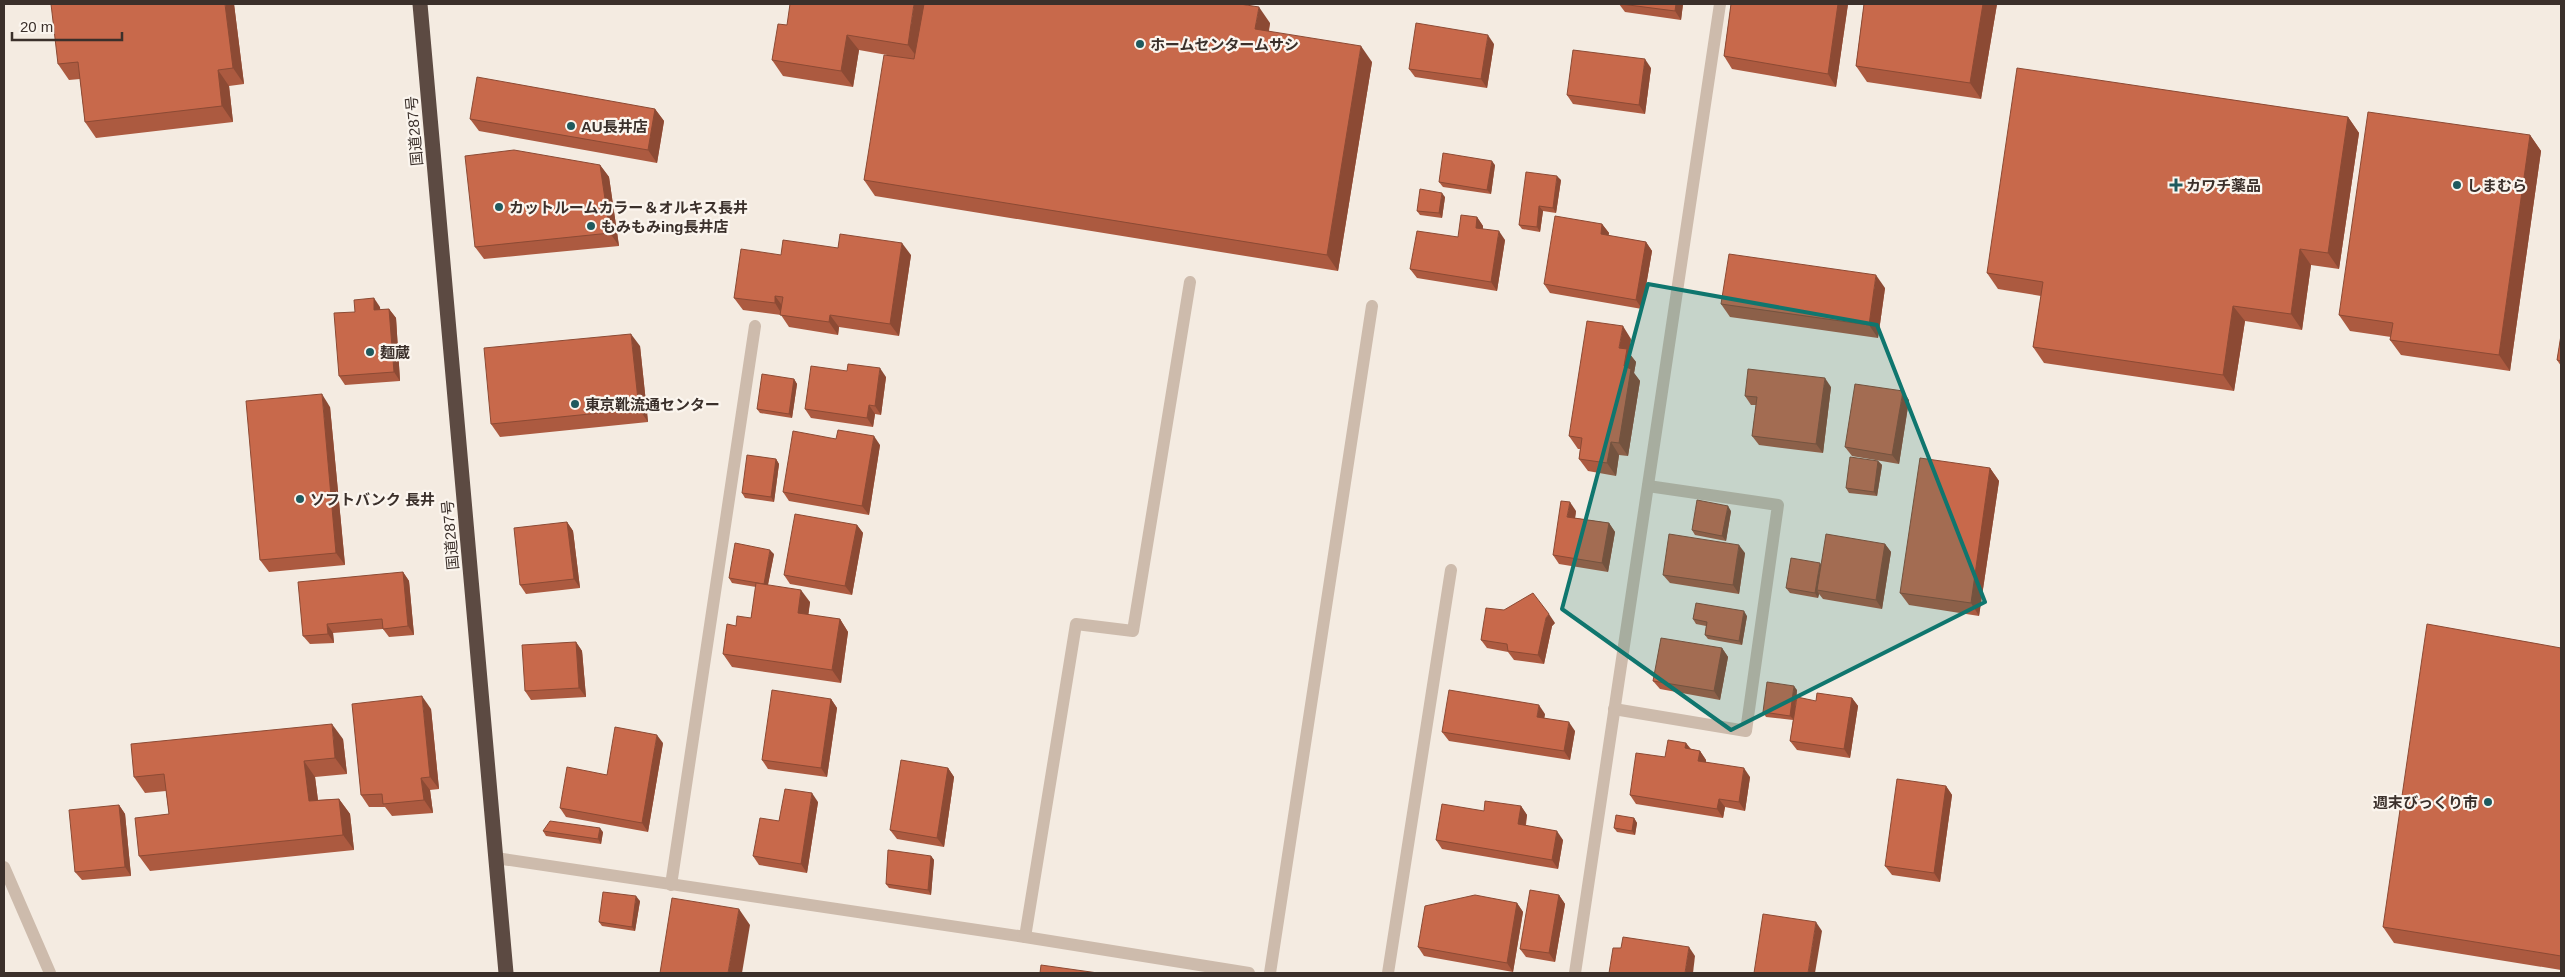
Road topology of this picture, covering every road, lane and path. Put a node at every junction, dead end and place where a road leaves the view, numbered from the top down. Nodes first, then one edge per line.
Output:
1 (420, 4) edge
2 (1720, 4) edge
3 (1190, 282) dead end
4 (1372, 306) dead end
5 (755, 326) edge
6 (1648, 486) junction
7 (1451, 570) dead end
8 (1614, 709) junction
9 (496, 858) junction
10 (4, 867) edge
11 (671, 885) junction
12 (1025, 937) junction
13 (50, 973) edge
14 (506, 973) edge
15 (1249, 973) edge
16 (1270, 973) edge
17 (1388, 973) edge
18 (1574, 973) edge

1 - 9 highway, 国道287号
2 - 6 street
3 - 12 street
4 - 16 street
5 - 11 street
6 - 8 street
6 - 8 street
7 - 17 street
8 - 18 street
9 - 11 street
9 - 14 highway, 国道287号
10 - 13 street
11 - 12 street
12 - 15 street

